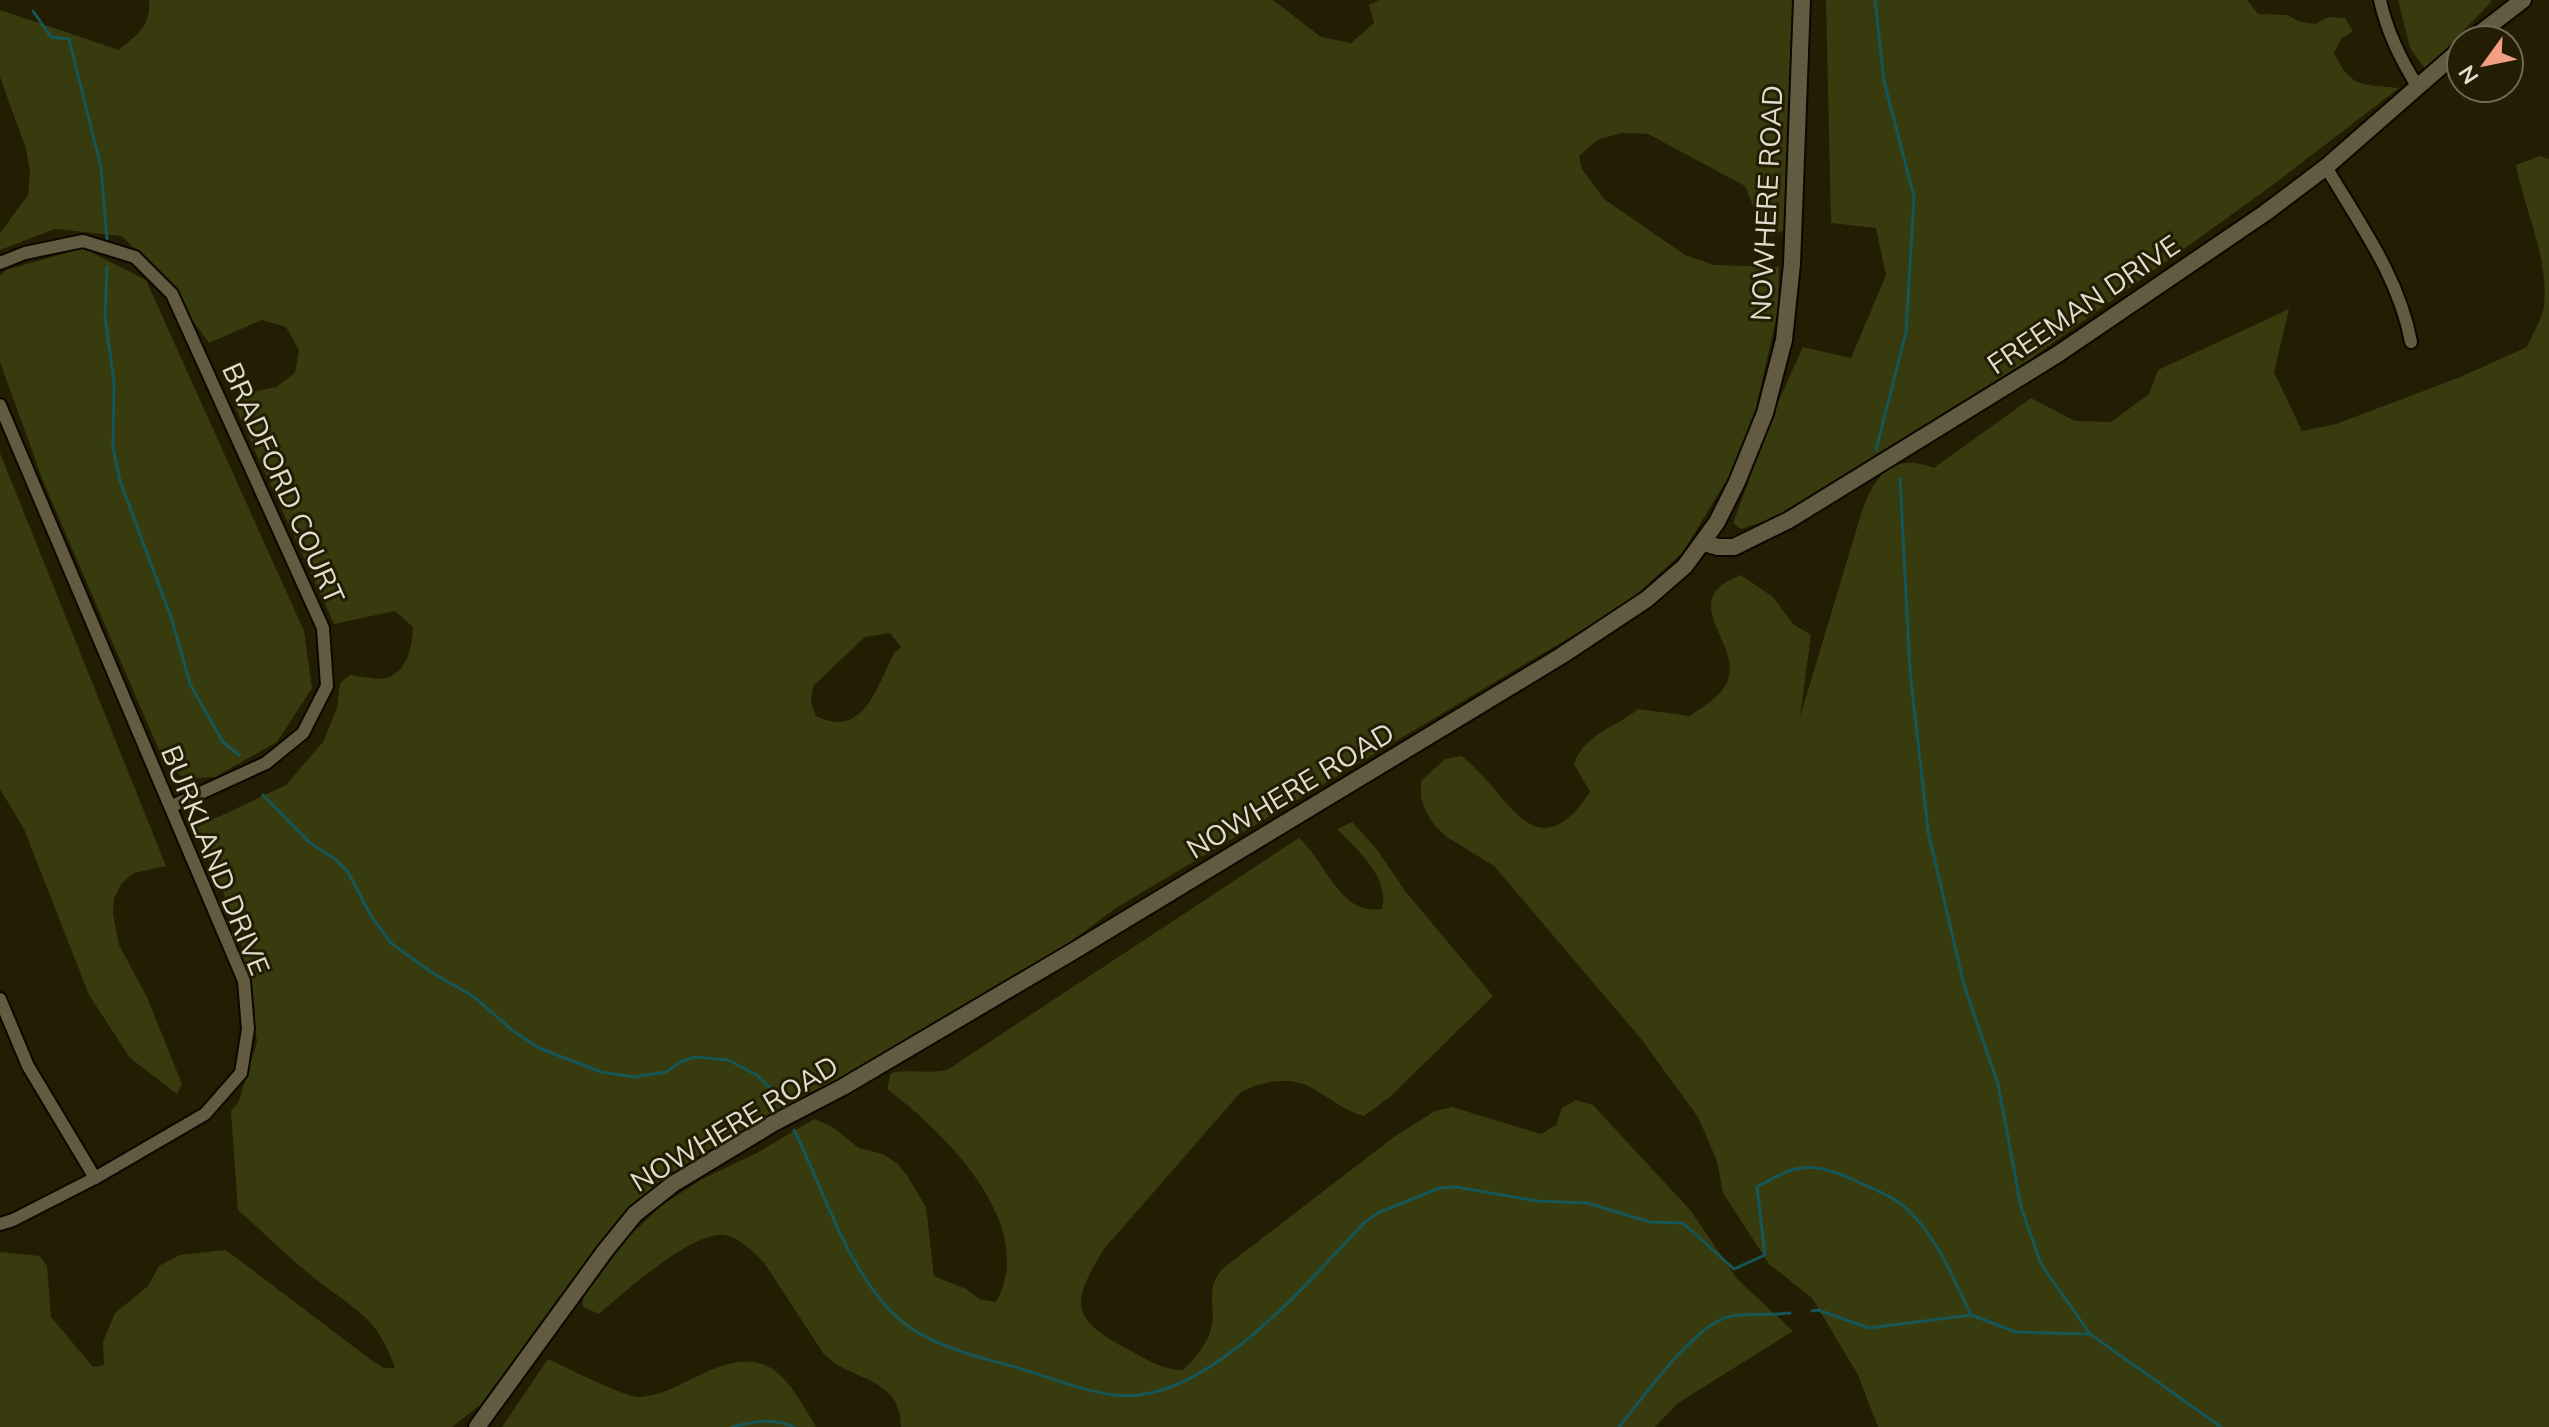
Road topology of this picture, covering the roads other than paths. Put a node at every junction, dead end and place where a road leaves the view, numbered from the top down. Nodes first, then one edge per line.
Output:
1 (1802, 0) edge
2 (2380, 0) edge
3 (2523, 0) edge
4 (2492, 24) edge
5 (2445, 63) edge
6 (2418, 87) junction
7 (2326, 167) junction
8 (0, 263) edge
9 (2411, 342) dead end
10 (0, 405) edge
11 (1704, 543) junction
12 (170, 807) junction
13 (0, 999) edge
14 (95, 1178) junction
15 (0, 1224) edge
16 (477, 1427) edge

1 - 11 street, NOWHERE ROAD
2 - 6 street
3 - 4 street
5 - 6 street, FREEMAN DRIVE
6 - 7 street, FREEMAN DRIVE
7 - 9 street
7 - 11 street, FREEMAN DRIVE
8 - 12 street, BRADFORD COURT
10 - 12 street, BURKLAND DRIVE
11 - 16 street, NOWHERE ROAD
12 - 14 street, BURKLAND DRIVE
13 - 14 street
14 - 15 street, BURKLAND DRIVE

